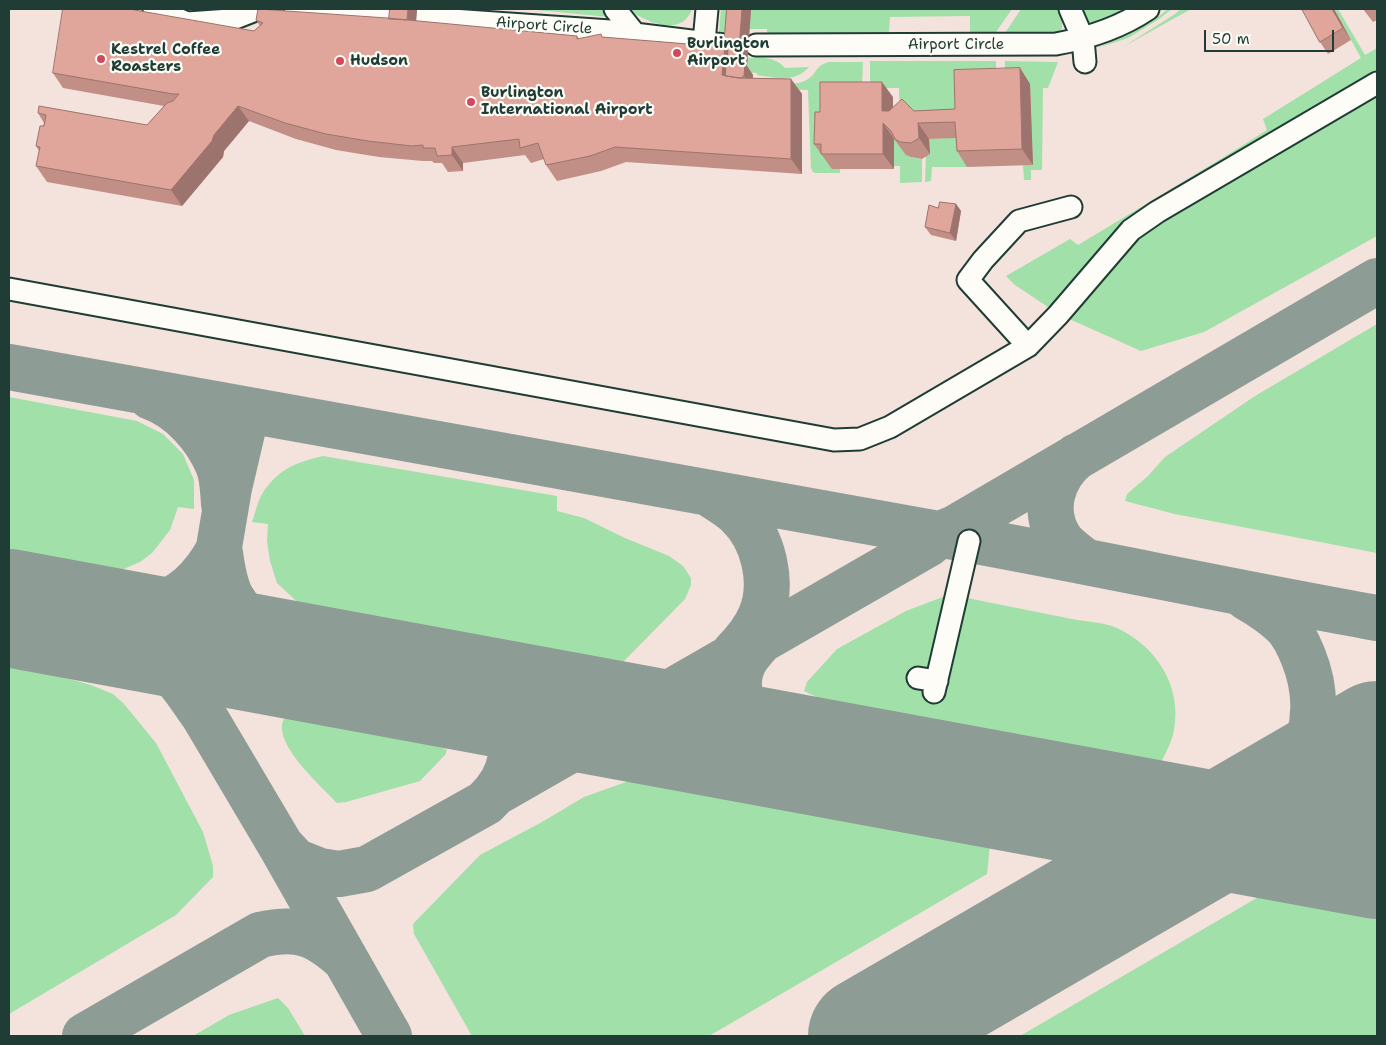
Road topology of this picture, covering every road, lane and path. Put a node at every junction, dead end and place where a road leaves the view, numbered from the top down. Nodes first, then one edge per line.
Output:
1 (154, 9) edge
2 (258, 9) edge
3 (295, 9) edge
4 (615, 9) edge
5 (707, 9) edge
6 (1070, 9) edge
7 (1148, 9) edge
8 (384, 15) dead end
9 (423, 18) dead end
10 (635, 34) junction
11 (1083, 39) junction
12 (704, 42) junction
13 (724, 45) edge
14 (756, 45) dead end
15 (1085, 62) dead end
16 (1377, 83) edge
17 (1072, 207) dead end
18 (9, 289) edge
19 (1028, 346) junction
20 (969, 541) dead end
21 (930, 684) dead end

1 - 2 street
3 - 8 street
4 - 10 street
5 - 12 street
6 - 11 street
7 - 11 street, Airport Circle
9 - 10 street, Airport Circle
10 - 12 street, Airport Circle
11 - 14 street, Airport Circle
11 - 15 street
12 - 13 street, Airport Circle
16 - 19 street
17 - 19 street
18 - 19 street
20 - 21 street

